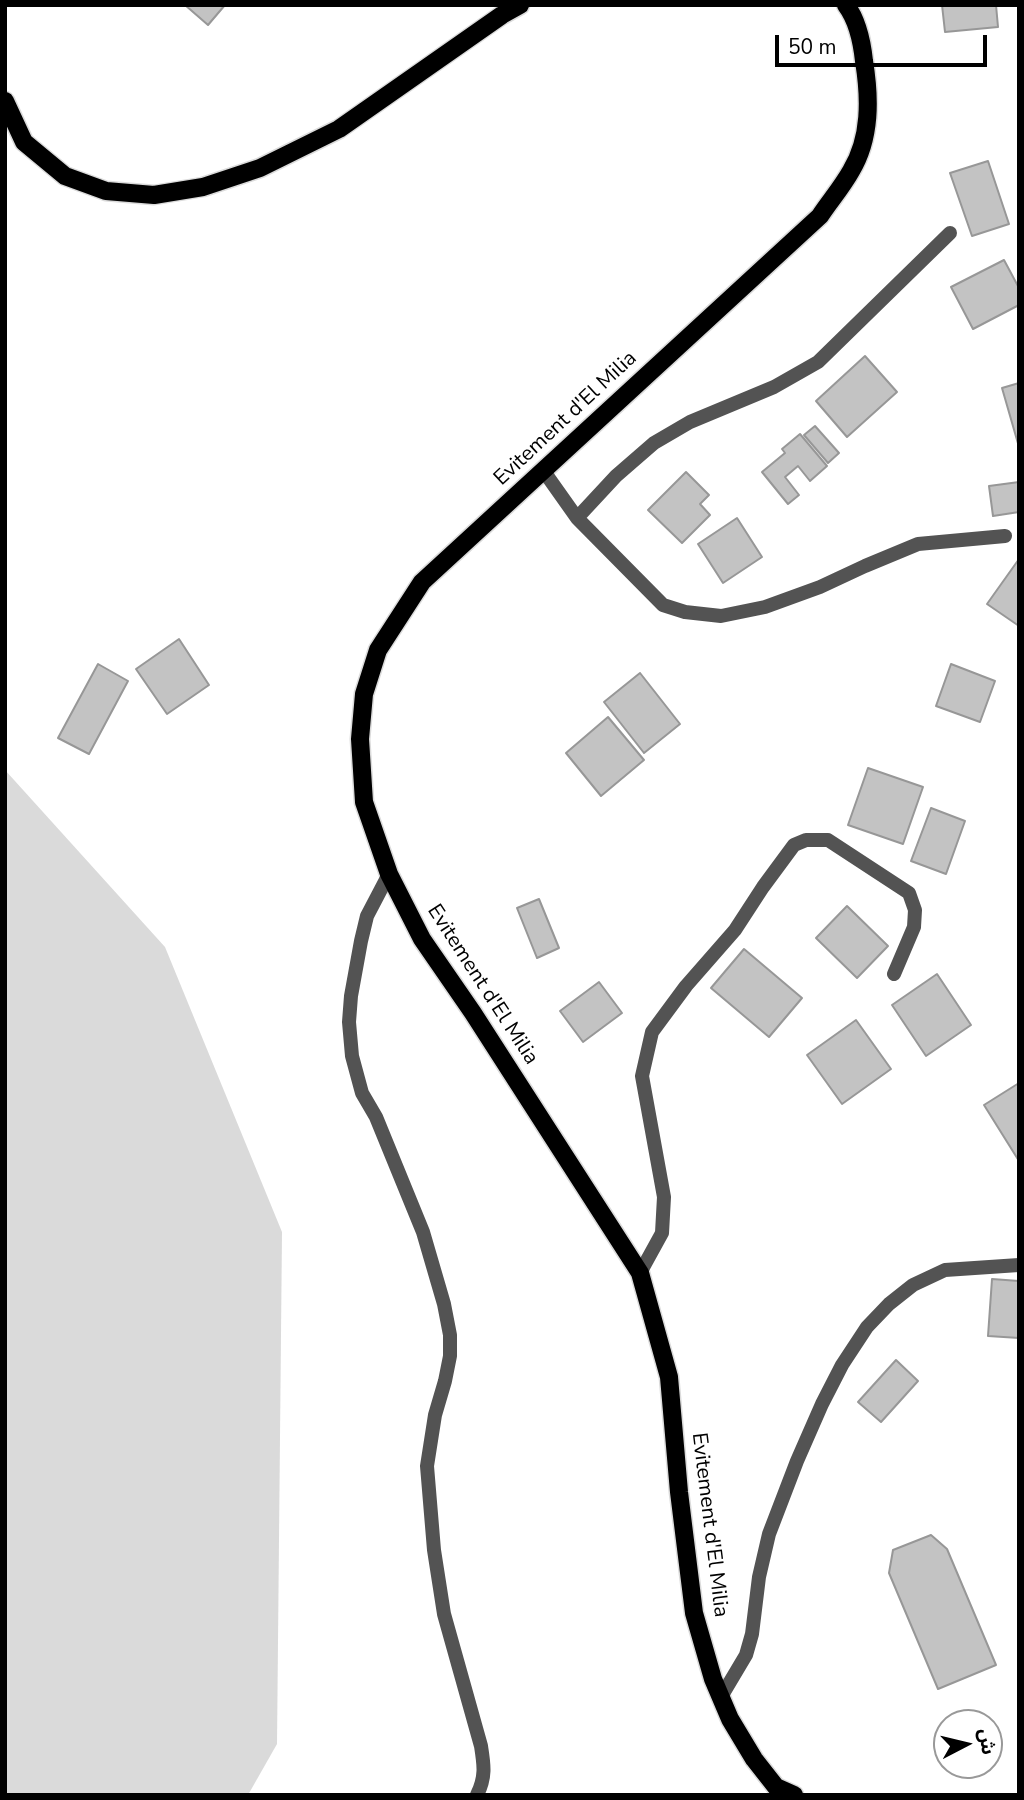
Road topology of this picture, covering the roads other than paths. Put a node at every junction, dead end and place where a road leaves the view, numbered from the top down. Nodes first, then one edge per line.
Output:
1 (520, 5) edge
2 (849, 6) edge
3 (5, 101) edge
4 (950, 233) dead end
5 (543, 470) junction
6 (577, 518) junction
7 (1005, 536) dead end
8 (389, 873) junction
9 (894, 974) dead end
10 (1019, 1265) edge
11 (640, 1273) junction
12 (721, 1697) junction
13 (477, 1795) edge
14 (794, 1795) edge

1 - 3 main road
2 - 5 main road, Evitement d'El Milia
4 - 6 street
5 - 6 street
5 - 8 main road, Evitement d'El Milia
6 - 7 street
8 - 11 main road, Evitement d'El Milia
8 - 13 street
9 - 11 street
10 - 12 street
11 - 12 main road, Evitement d'El Milia
12 - 14 main road, Evitement d'El Milia

